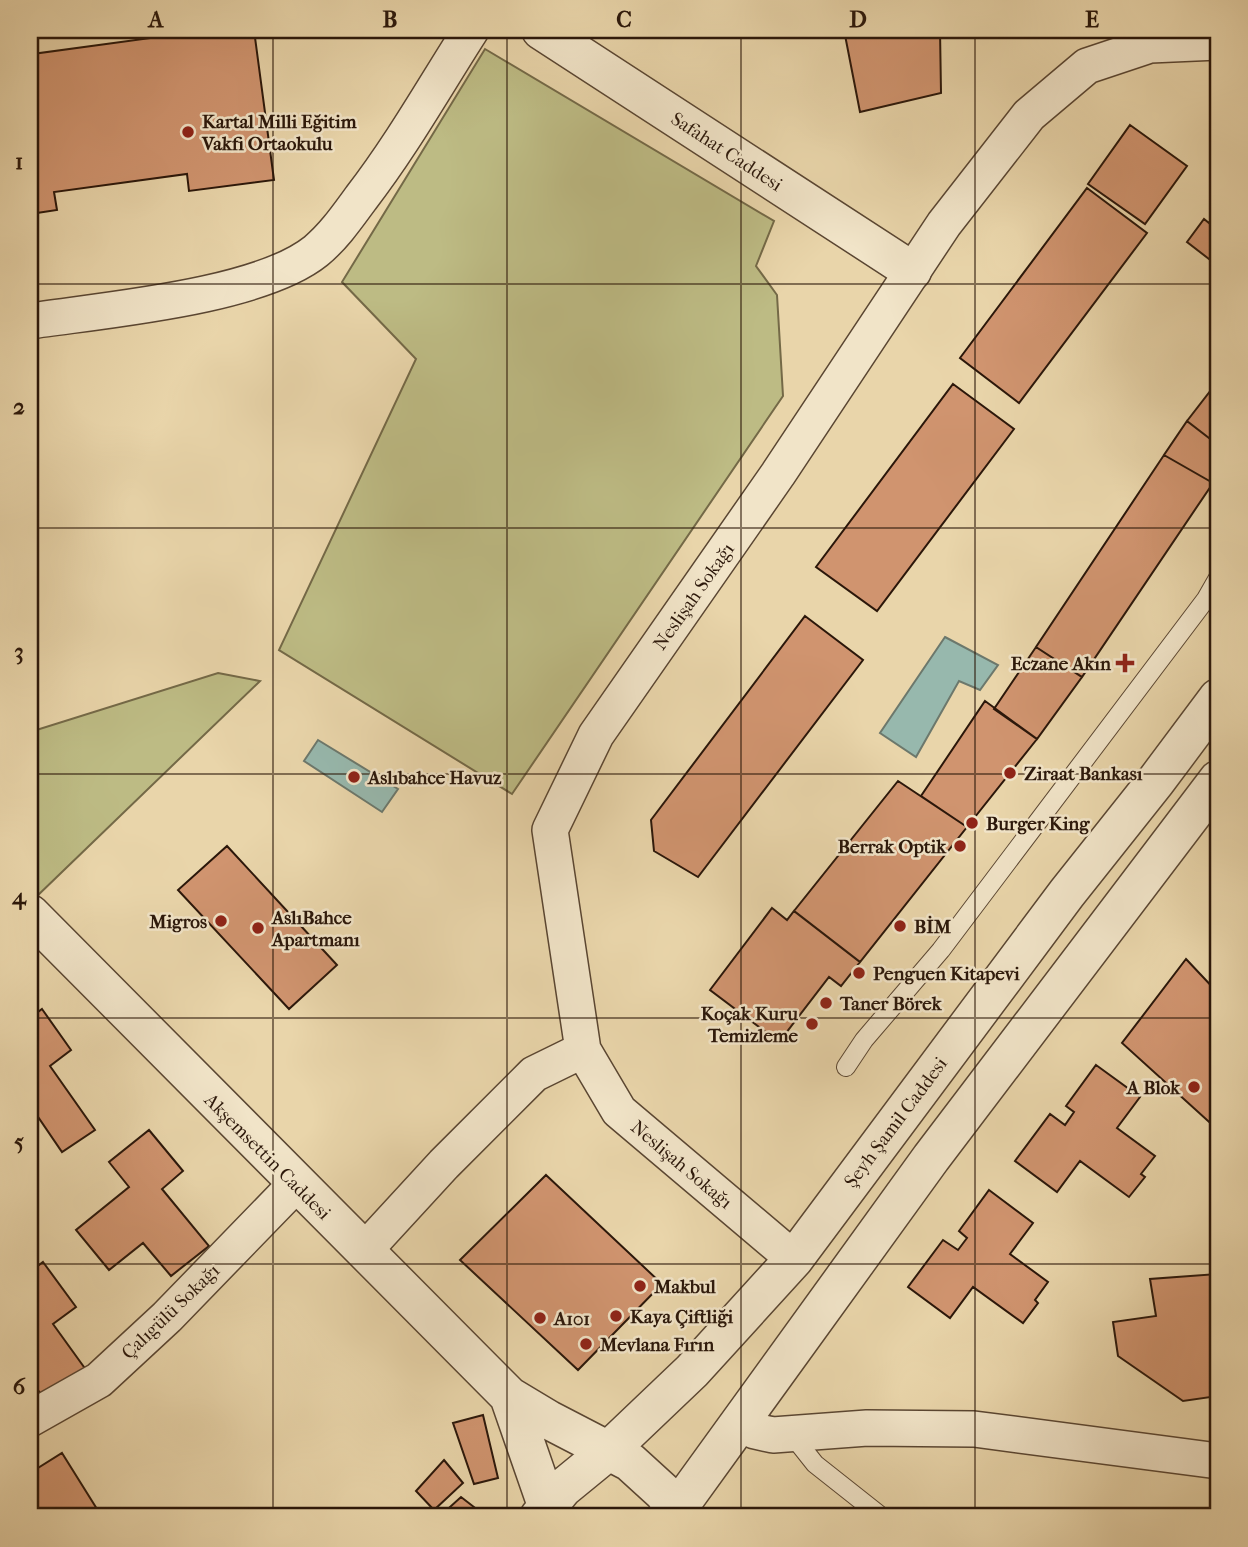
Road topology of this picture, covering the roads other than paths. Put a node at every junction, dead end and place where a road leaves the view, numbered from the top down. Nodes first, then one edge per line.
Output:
1 (471, 30) edge
2 (541, 30) edge
3 (1218, 42) edge
4 (912, 271) junction
5 (30, 321) edge
6 (1218, 578) edge
7 (1218, 698) edge
8 (1218, 780) edge
9 (30, 914) edge
10 (583, 1050) junction
11 (846, 1067) dead end
12 (296, 1184) junction
13 (364, 1251) junction
14 (794, 1259) junction
15 (509, 1396) junction
16 (30, 1419) edge
17 (739, 1423) junction
18 (792, 1435) junction
19 (607, 1452) junction
20 (1218, 1461) edge
21 (546, 1514) edge
22 (676, 1515) edge
23 (882, 1517) edge

1 - 5 street
2 - 4 street, Safahat Caddesi
3 - 4 street, Neslişah Sokağı
4 - 10 street, Neslişah Sokağı
6 - 11 lane
7 - 14 street, Şeyh Şamil Caddesi
8 - 17 street
9 - 12 street, Akşemsettin Caddesi
10 - 13 street
10 - 14 street, Neslişah Sokağı
12 - 13 street, Akşemsettin Caddesi
12 - 16 street, Çalıgülü Sokağı
13 - 15 street, Akşemsettin Caddesi
14 - 19 street, Şeyh Şamil Caddesi
15 - 19 street, Akşemsettin Caddesi
15 - 21 street, Akşemsettin Caddesi
17 - 18 street
17 - 22 street
18 - 20 street
18 - 23 lane
19 - 21 street, Şeyh Şamil Caddesi
19 - 22 street, Akşemsettin Caddesi

